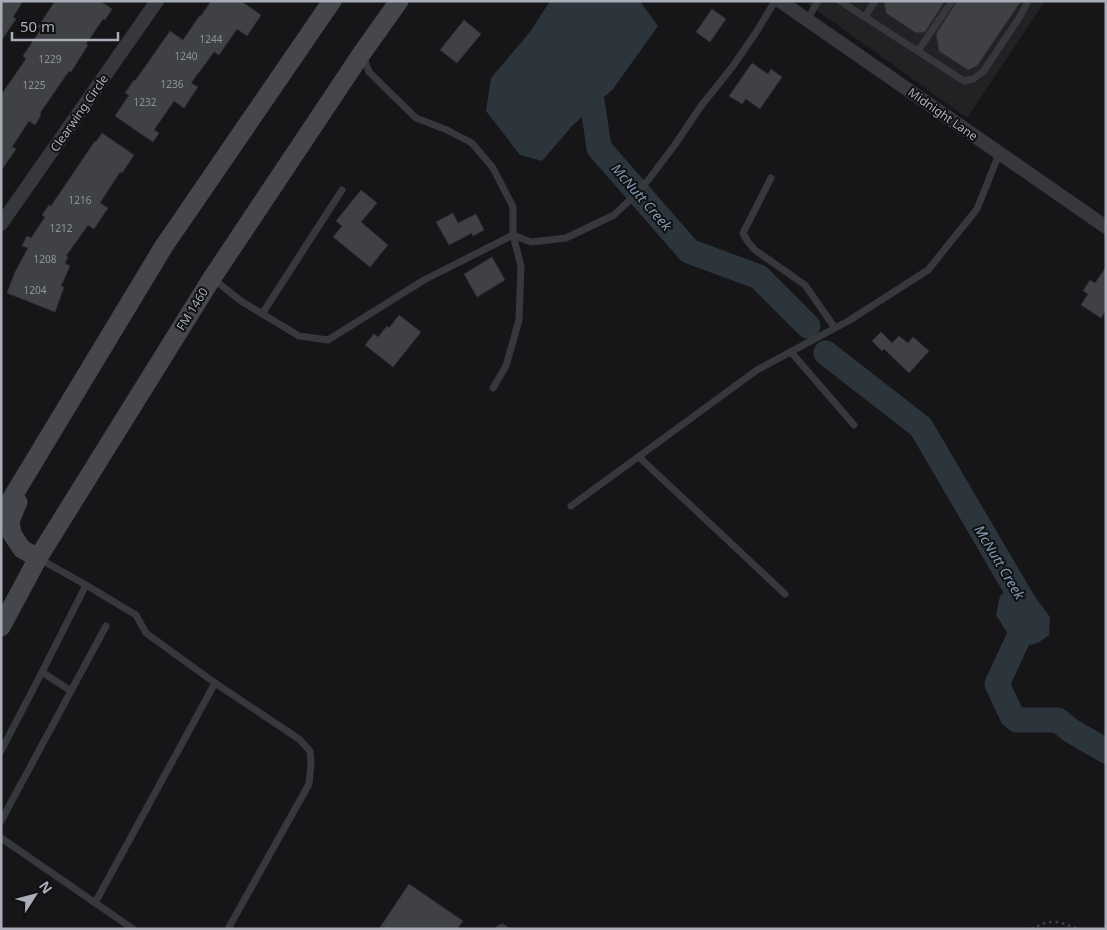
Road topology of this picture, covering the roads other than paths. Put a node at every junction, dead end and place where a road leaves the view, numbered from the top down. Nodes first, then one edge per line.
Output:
1 (157, 1) edge
2 (332, 1) edge
3 (399, 1) edge
4 (775, 1) edge
5 (780, 1) edge
6 (818, 1) edge
7 (840, 1) edge
8 (875, 1) edge
9 (952, 1) edge
10 (1028, 1) edge
11 (865, 17) junction
12 (807, 20) junction
13 (918, 51) junction
14 (362, 52) junction
15 (1000, 154) junction
16 (771, 178) dead end
17 (342, 190) dead end
18 (1, 224) edge
19 (1106, 227) edge
20 (513, 235) junction
21 (212, 278) junction
22 (262, 314) junction
23 (835, 328) junction
24 (791, 352) junction
25 (493, 388) dead end
26 (854, 425) dead end
27 (38, 454) junction
28 (639, 456) junction
29 (571, 506) dead end
30 (1, 516) edge
31 (38, 558) junction
32 (86, 585) junction
33 (785, 594) dead end
34 (106, 626) dead end
35 (1, 627) edge
36 (42, 672) junction
37 (214, 683) junction
38 (71, 691) junction
39 (1, 751) edge
40 (1, 821) edge
41 (1, 838) edge
42 (95, 903) junction
43 (133, 929) edge
44 (228, 929) edge
45 (498, 929) edge
46 (504, 929) edge

1 - 18 street, Clearwing Circle
2 - 27 main road
3 - 14 main road, FM 1460 / FM 1460
4 - 20 lane
5 - 12 street, Midnight Lane
6 - 12 lane
7 - 11 lane
8 - 11 lane
9 - 13 lane
10 - 13 lane
11 - 13 lane
12 - 15 street, Midnight Lane
14 - 20 lane
14 - 21 main road, FM 1460 / FM 1460
15 - 19 street, Midnight Lane
15 - 23 lane
16 - 23 lane
17 - 22 lane
20 - 22 lane
20 - 25 lane
21 - 22 lane
21 - 31 main road, FM 1460 / FM 1460
23 - 24 lane
24 - 26 lane
24 - 28 lane
27 - 30 main road
27 - 31 main road
28 - 29 lane
28 - 33 lane
31 - 32 lane
31 - 35 main road, FM 1460 / FM 1460
32 - 36 lane
32 - 37 lane
34 - 38 lane
36 - 38 lane
36 - 39 lane
37 - 42 lane
37 - 44 lane
38 - 40 lane
41 - 42 lane
42 - 43 lane
45 - 46 lane

